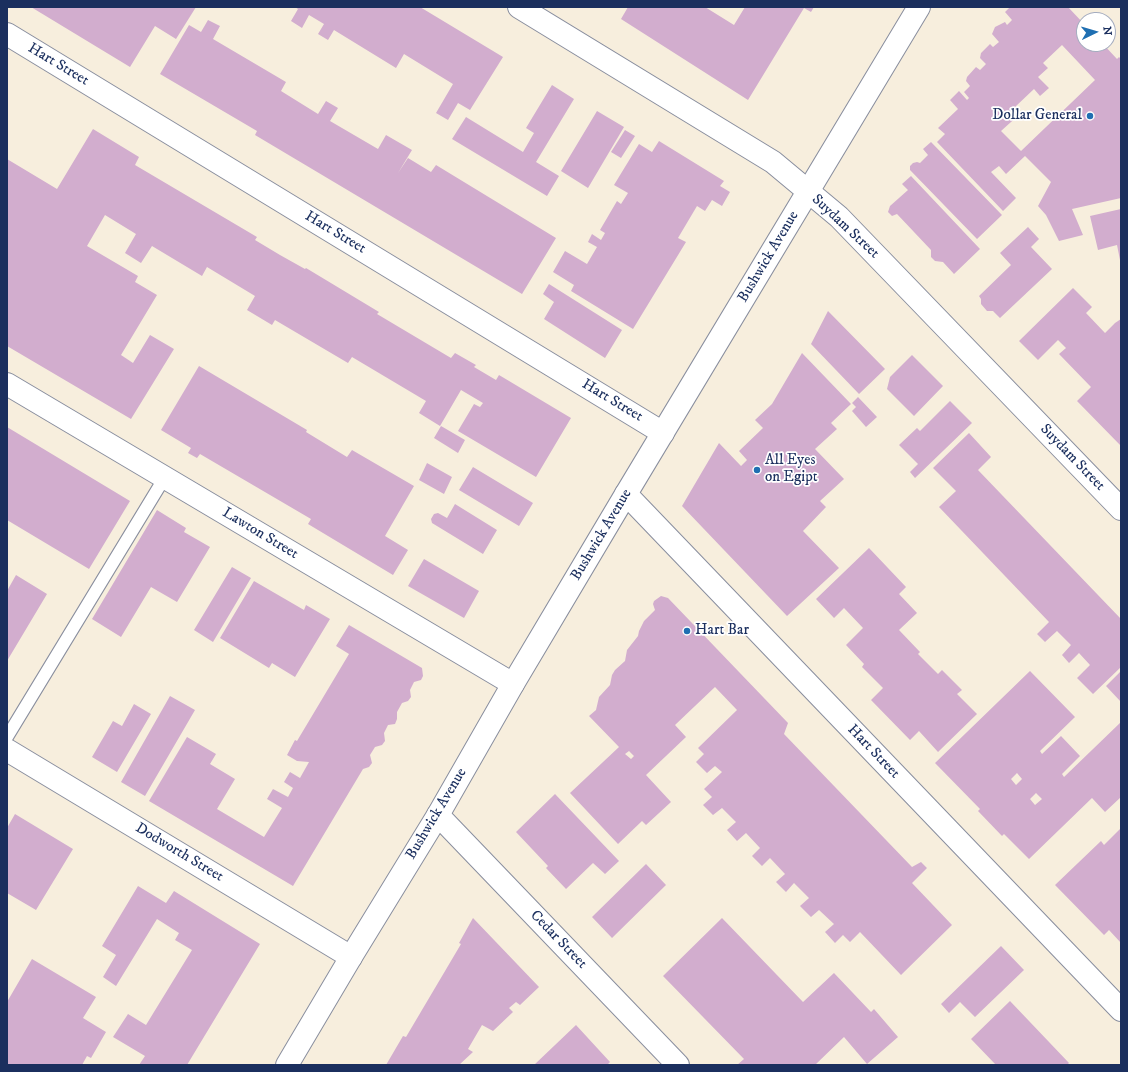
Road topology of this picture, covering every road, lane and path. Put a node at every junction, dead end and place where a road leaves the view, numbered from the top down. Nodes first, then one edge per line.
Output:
1 (519, 7) edge
2 (919, 7) edge
3 (7, 34) edge
4 (808, 192) junction
5 (7, 384) edge
6 (664, 433) junction
7 (165, 477) junction
8 (626, 494) junction
9 (1121, 509) edge
10 (513, 684) junction
11 (7, 738) edge
12 (7, 750) edge
13 (438, 815) junction
14 (351, 957) junction
15 (1121, 1010) edge
16 (287, 1065) edge
17 (678, 1065) edge

1 - 4 street, Suydam Street
2 - 4 street, Bushwick Avenue
3 - 6 street, Hart Street
4 - 6 street, Bushwick Avenue
4 - 9 street, Suydam Street
5 - 7 street, Lawton Street
6 - 8 street, Bushwick Avenue
7 - 10 street, Lawton Street
7 - 11 lane
8 - 10 street, Bushwick Avenue
8 - 15 street, Hart Street
10 - 13 street, Bushwick Avenue
12 - 14 street, Dodworth Street
13 - 14 street, Bushwick Avenue
13 - 17 street, Cedar Street
14 - 16 street, Bushwick Avenue

